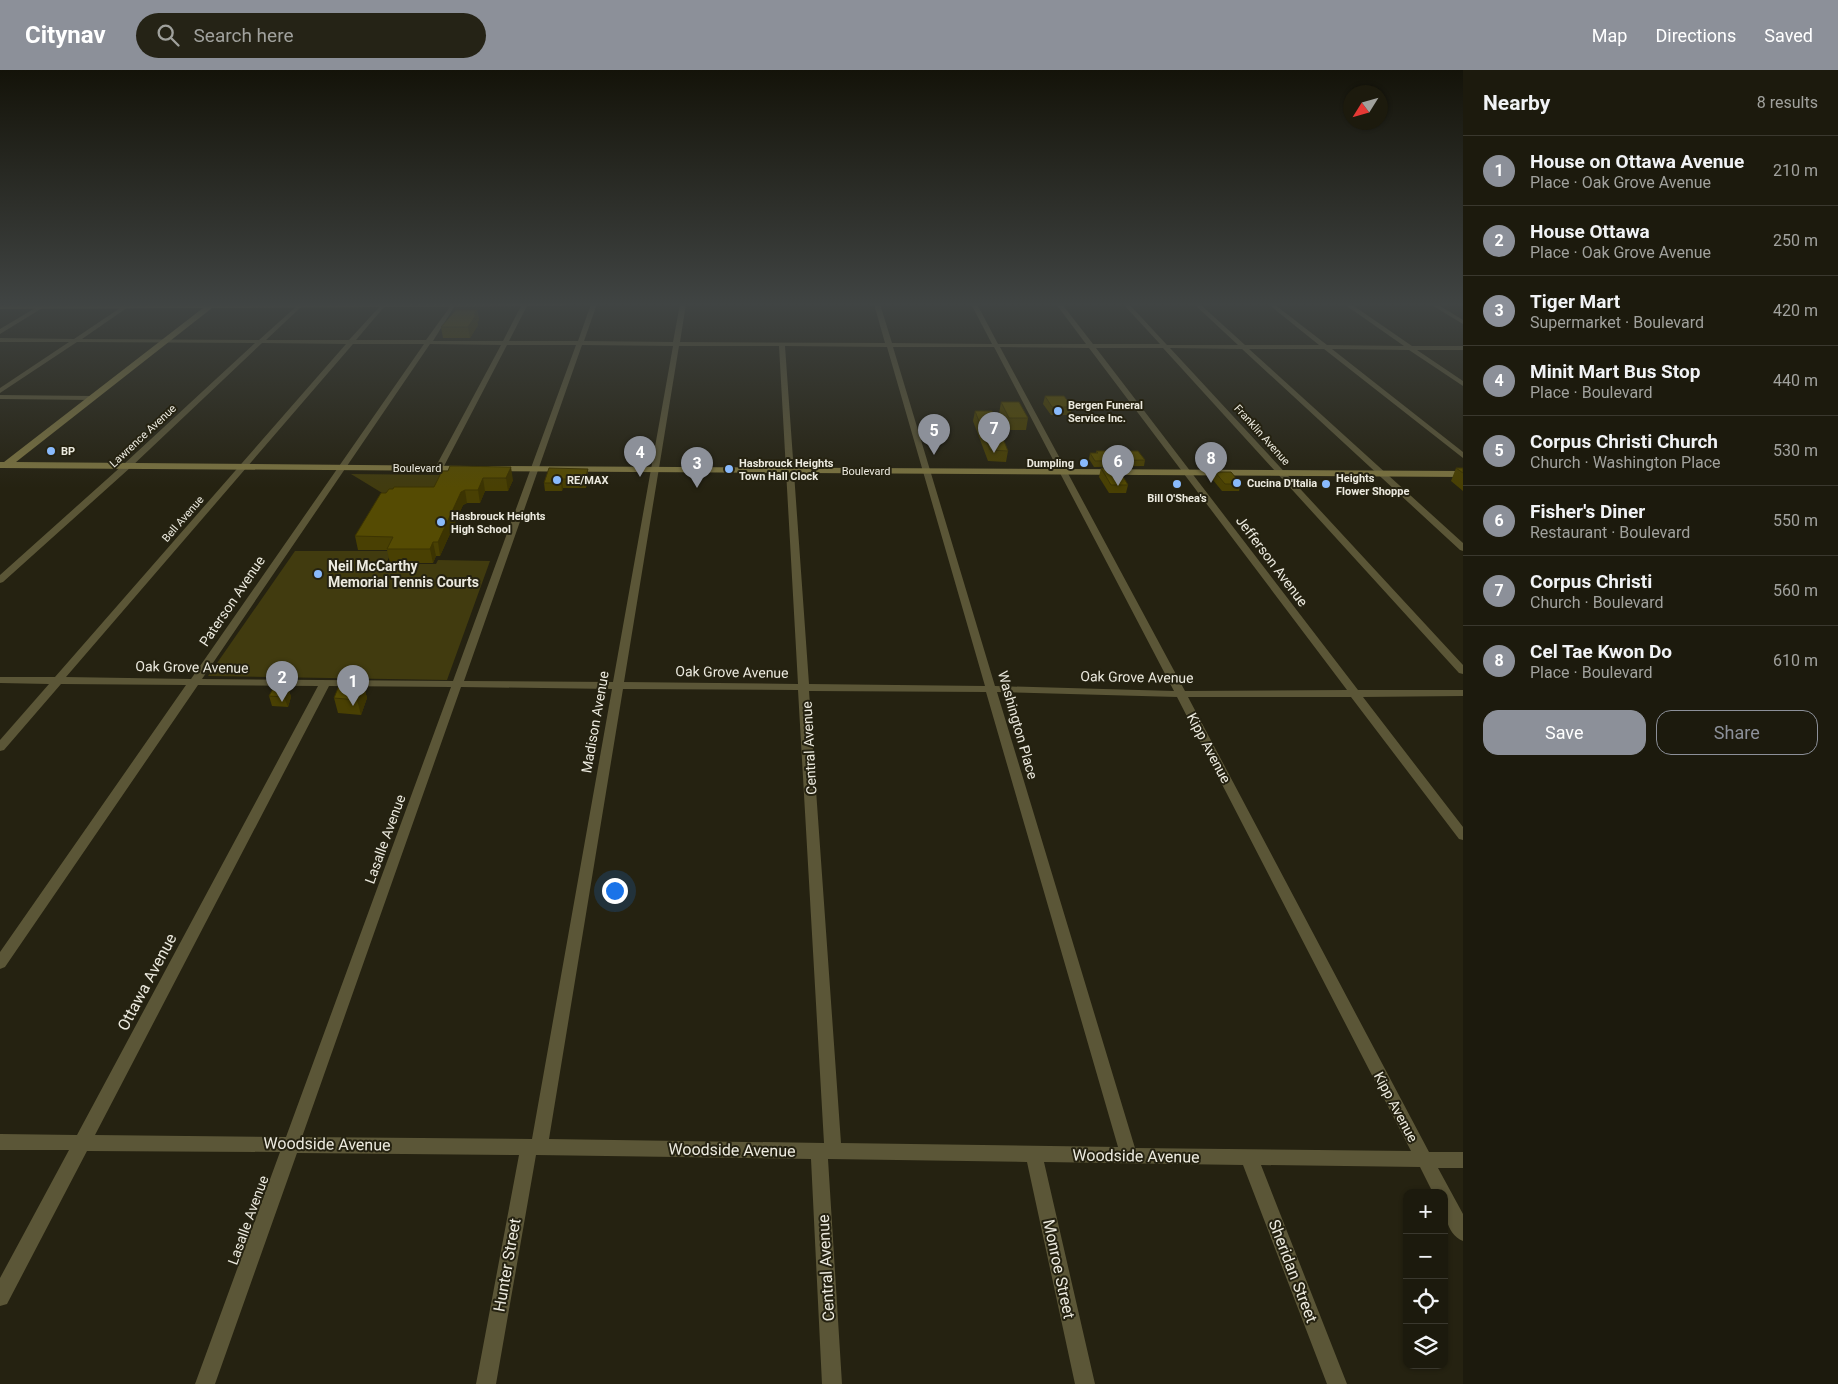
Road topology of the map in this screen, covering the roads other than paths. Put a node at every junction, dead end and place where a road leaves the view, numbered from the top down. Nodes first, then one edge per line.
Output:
1 (38, 365) edge
2 (135, 365) edge
3 (235, 365) edge
4 (331, 365) edge
5 (413, 365) edge
6 (494, 365) edge
7 (572, 365) edge
8 (672, 365) edge
9 (783, 365) edge
10 (896, 365) edge
11 (1007, 365) edge
12 (1106, 365) edge
13 (1182, 365) edge
14 (1265, 365) edge
15 (1348, 365) edge
16 (1436, 365) edge
17 (1463, 384) edge
18 (0, 390) edge
19 (0, 397) edge
20 (93, 398) junction
21 (1463, 456) edge
22 (2, 466) edge
23 (128, 466) junction
24 (243, 467) junction
25 (342, 468) junction
26 (439, 468) junction
27 (534, 469) junction
28 (655, 470) junction
29 (791, 471) junction
30 (927, 472) junction
31 (1063, 473) junction
32 (1188, 473) junction
33 (1282, 473) junction
34 (1382, 474) junction
35 (1463, 474) edge
36 (1463, 548) edge
37 (0, 580) edge
38 (1463, 671) edge
39 (0, 680) edge
40 (58, 681) junction
41 (196, 682) junction
42 (325, 683) junction
43 (456, 684) junction
44 (616, 686) junction
45 (805, 688) junction
46 (992, 690) junction
47 (1463, 693) edge
48 (1181, 694) junction
49 (1355, 694) junction
50 (0, 747) edge
51 (1463, 836) edge
52 (0, 963) edge
53 (0, 1142) edge
54 (82, 1143) junction
55 (292, 1144) junction
56 (534, 1147) junction
57 (826, 1151) junction
58 (1034, 1154) junction
59 (1130, 1156) junction
60 (1249, 1157) junction
61 (1424, 1159) junction
62 (1463, 1160) edge
63 (1440, 1189) edge
64 (1448, 1205) edge
65 (1463, 1232) edge
66 (0, 1297) edge
67 (206, 1384) edge
68 (486, 1384) edge
69 (832, 1384) edge
70 (1085, 1384) edge
71 (1337, 1384) edge

1 - 18 street
2 - 20 street
3 - 23 street, Lawrence Avenue
4 - 24 street, Bell Avenue
5 - 25 street, Paterson Avenue
6 - 26 street
7 - 27 street, Lasalle Avenue
8 - 28 street, Madison Avenue
9 - 29 street, Central Avenue
10 - 30 street, Washington Place
11 - 31 street, Kipp Avenue
12 - 32 street, Jefferson Avenue
13 - 33 street, Franklin Avenue
14 - 34 street
15 - 21 street
16 - 17 street
19 - 20 street
20 - 22 street
22 - 23 street, Boulevard
23 - 24 street, Boulevard
23 - 37 street, Lawrence Avenue
24 - 25 street, Boulevard
24 - 40 street, Bell Avenue
25 - 26 street, Boulevard
25 - 41 street, Paterson Avenue
26 - 27 street, Boulevard
27 - 28 street, Boulevard
27 - 43 street, Lasalle Avenue
28 - 29 street, Boulevard
28 - 44 street, Madison Avenue
29 - 30 street, Boulevard
29 - 45 street, Central Avenue
30 - 31 street, Boulevard
30 - 46 street, Washington Place
31 - 32 street, Boulevard
31 - 48 street, Kipp Avenue
32 - 33 street, Boulevard
32 - 49 street, Jefferson Avenue
33 - 34 street, Boulevard
33 - 38 street, Franklin Avenue
34 - 35 street, Boulevard
34 - 36 street
39 - 40 street, Oak Grove Avenue
40 - 41 street, Oak Grove Avenue
40 - 50 street, Bell Avenue
41 - 42 street, Oak Grove Avenue
41 - 52 street, Paterson Avenue
42 - 43 street, Oak Grove Avenue
42 - 54 street, Ottawa Avenue
43 - 44 street, Oak Grove Avenue
43 - 55 street, Lasalle Avenue
44 - 45 street, Oak Grove Avenue
44 - 56 street, Madison Avenue
45 - 46 street, Oak Grove Avenue
45 - 57 street, Central Avenue
46 - 48 street, Oak Grove Avenue
46 - 59 street, Washington Place
47 - 49 street, Oak Grove Avenue
48 - 49 street, Oak Grove Avenue
48 - 61 street, Kipp Avenue
49 - 51 street, Jefferson Avenue
53 - 54 street, Woodside Avenue
54 - 55 street, Woodside Avenue
54 - 66 street, Ottawa Avenue
55 - 56 street, Woodside Avenue
55 - 67 street, Lasalle Avenue
56 - 57 street, Woodside Avenue
56 - 68 street, Hunter Street
57 - 58 street, Woodside Avenue
57 - 69 street, Central Avenue
58 - 59 street, Woodside Avenue
58 - 70 street, Monroe Street
59 - 60 street, Woodside Avenue
60 - 61 street, Woodside Avenue
60 - 71 street, Sheridan Street
61 - 62 street, Woodside Avenue
61 - 63 street, Kipp Avenue
64 - 65 street

